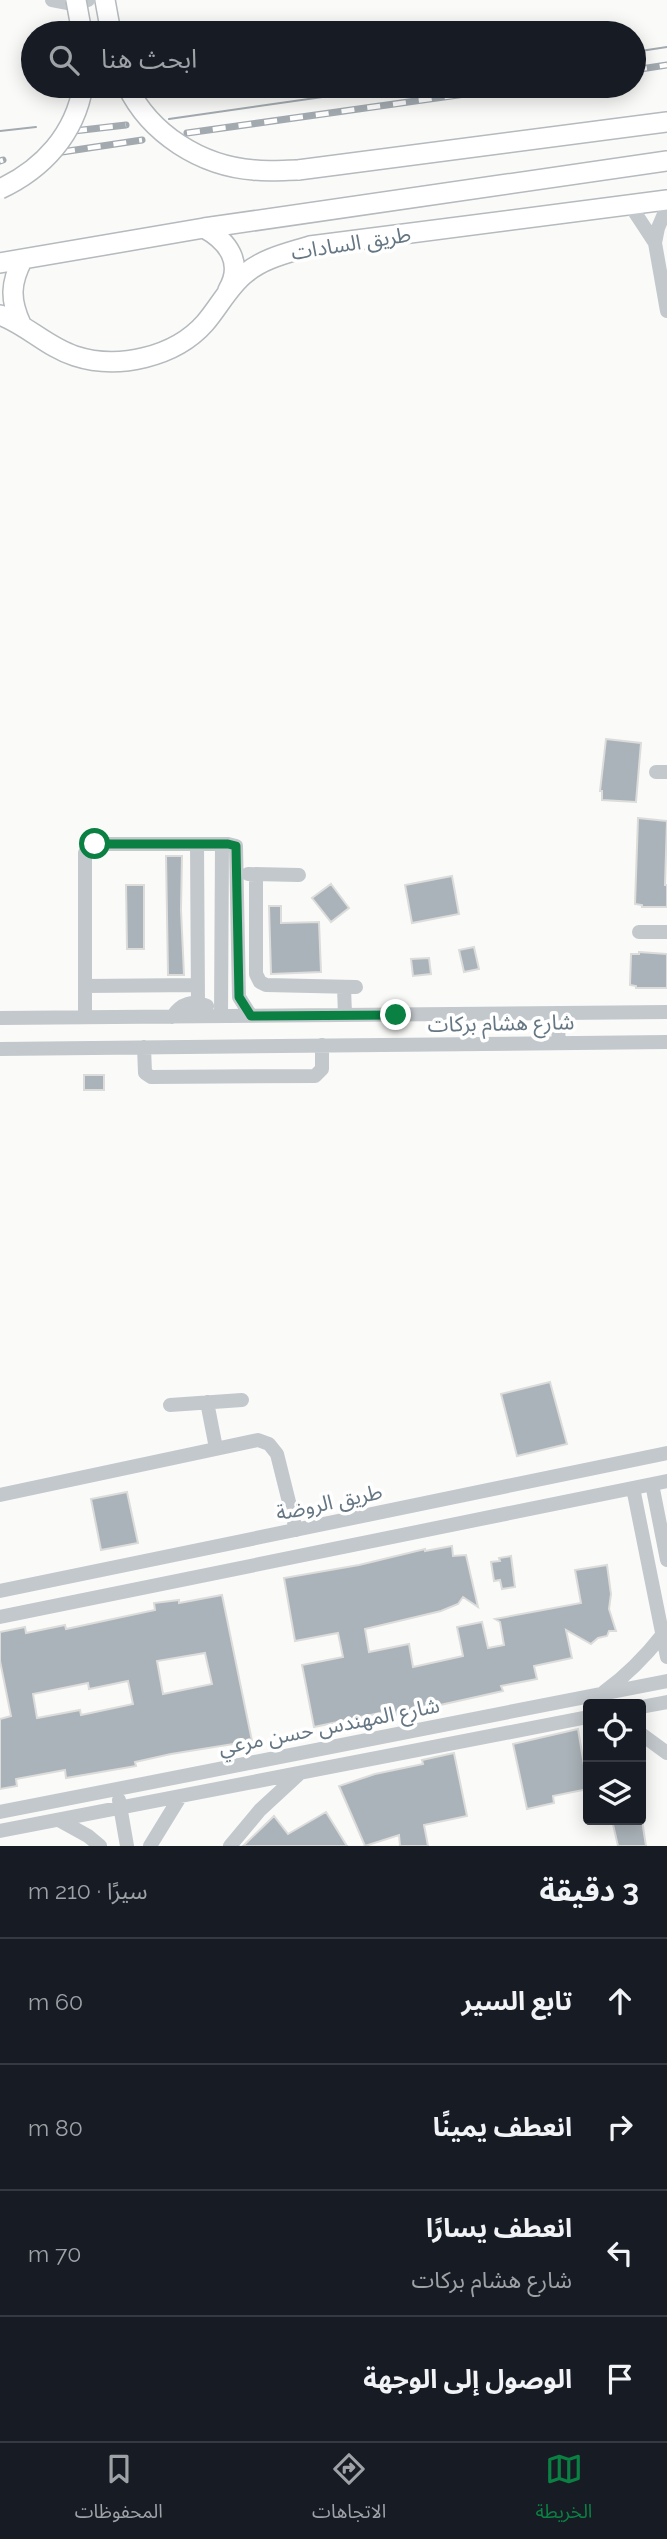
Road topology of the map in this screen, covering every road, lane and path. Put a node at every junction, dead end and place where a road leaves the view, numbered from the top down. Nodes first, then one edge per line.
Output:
1 (52, 0) edge
2 (76, 0) edge
3 (88, 0) edge
4 (105, 0) edge
5 (80, 21) edge
6 (109, 21) edge
7 (79, 98) edge
8 (134, 98) edge
9 (667, 122) edge
10 (667, 161) edge
11 (0, 189) edge
12 (667, 200) edge
13 (630, 205) junction
14 (667, 207) edge
15 (302, 215) junction
16 (204, 228) junction
17 (655, 243) junction
18 (310, 246) junction
19 (23, 259) junction
20 (0, 263) edge
21 (224, 297) junction
22 (667, 311) edge
23 (0, 315) edge
24 (21, 324) junction
25 (197, 844) junction
26 (222, 844) junction
27 (237, 874) junction
28 (256, 874) junction
29 (299, 875) dead end
30 (639, 932) dead end
31 (667, 932) edge
32 (198, 985) junction
33 (85, 986) junction
34 (198, 1003) junction
35 (667, 1012) edge
36 (557, 1013) junction
37 (345, 1015) junction
38 (220, 1016) junction
39 (251, 1016) junction
40 (85, 1017) junction
41 (173, 1017) junction
42 (0, 1018) edge
43 (667, 1042) edge
44 (559, 1043) junction
45 (322, 1045) junction
46 (144, 1047) junction
47 (0, 1049) edge
48 (242, 1400) dead end
49 (207, 1402) junction
50 (170, 1405) dead end
51 (216, 1448) junction
52 (667, 1453) edge
53 (667, 1481) edge
54 (652, 1485) junction
55 (633, 1488) junction
56 (0, 1495) edge
57 (412, 1506) junction
58 (347, 1520) junction
59 (296, 1530) junction
60 (420, 1531) junction
61 (353, 1545) junction
62 (667, 1560) edge
63 (0, 1591) edge
64 (0, 1617) edge
65 (663, 1634) junction
66 (667, 1657) edge
67 (667, 1681) edge
68 (601, 1694) junction
69 (667, 1702) edge
70 (646, 1706) edge
71 (583, 1718) edge
72 (646, 1738) edge
73 (667, 1753) edge
74 (300, 1773) junction
75 (116, 1789) junction
76 (180, 1797) junction
77 (120, 1808) junction
78 (0, 1812) edge
79 (59, 1820) junction
80 (0, 1831) edge
81 (100, 1846) edge
82 (127, 1846) edge
83 (150, 1846) edge
84 (230, 1846) edge

1 - 3 street
2 - 5 main road, bridge
4 - 6 main road
7 - 11 main road, bridge
8 - 9 main road, bridge
10 - 15 main road, طريق السادات
12 - 13 main road, طريق السادات
13 - 17 street
13 - 18 main road, طريق السادات
14 - 17 street
15 - 16 main road, طريق السادات
15 - 18 main road
16 - 19 main road, طريق السادات
16 - 21 main road
17 - 22 street
18 - 21 main road, طريق السادات
19 - 20 main road, طريق السادات
19 - 24 main road
21 - 24 main road, طريق السادات
23 - 24 main road, طريق السادات
25 - 26 street
25 - 32 street
25 - 33 street
26 - 27 street
26 - 38 street
27 - 28 street
27 - 39 street
28 - 29 street
28 - 37 street
30 - 31 street
32 - 33 street
32 - 34 street
33 - 40 street
34 - 38 street
34 - 41 street
35 - 36 street, شارع هشام بركات
36 - 37 street, شارع هشام بركات
36 - 44 street
37 - 39 street, شارع هشام بركات
38 - 39 street, شارع هشام بركات
38 - 41 street, شارع هشام بركات
40 - 41 street, شارع هشام بركات
40 - 42 street, شارع هشام بركات
43 - 44 street, شارع هشام بركات
44 - 45 street, شارع هشام بركات
45 - 46 street, شارع هشام بركات
45 - 46 street
46 - 47 street, شارع هشام بركات
48 - 49 street
49 - 50 street
49 - 51 street
51 - 56 street
51 - 59 street
52 - 57 street, طريق الروضة
53 - 54 street
54 - 55 street
54 - 62 street
55 - 60 street
55 - 65 street
57 - 58 street, طريق الروضة
57 - 60 street
58 - 59 street, طريق الروضة
58 - 61 street
59 - 63 street, طريق الروضة
60 - 61 street
61 - 64 street
65 - 66 street
65 - 68 street
67 - 68 street, شارع المهندس حسن مرعي
68 - 75 street, شارع المهندس حسن مرعي
69 - 70 street
71 - 74 street, شارع المهندس حسن مرعي
72 - 73 street
74 - 76 street, شارع المهندس حسن مرعي
74 - 84 street
75 - 77 street
75 - 78 street, شارع المهندس حسن مرعي
76 - 77 street, شارع المهندس حسن مرعي
76 - 83 street
77 - 79 street, شارع المهندس حسن مرعي
77 - 82 street
79 - 80 street, شارع المهندس حسن مرعي
79 - 81 street

